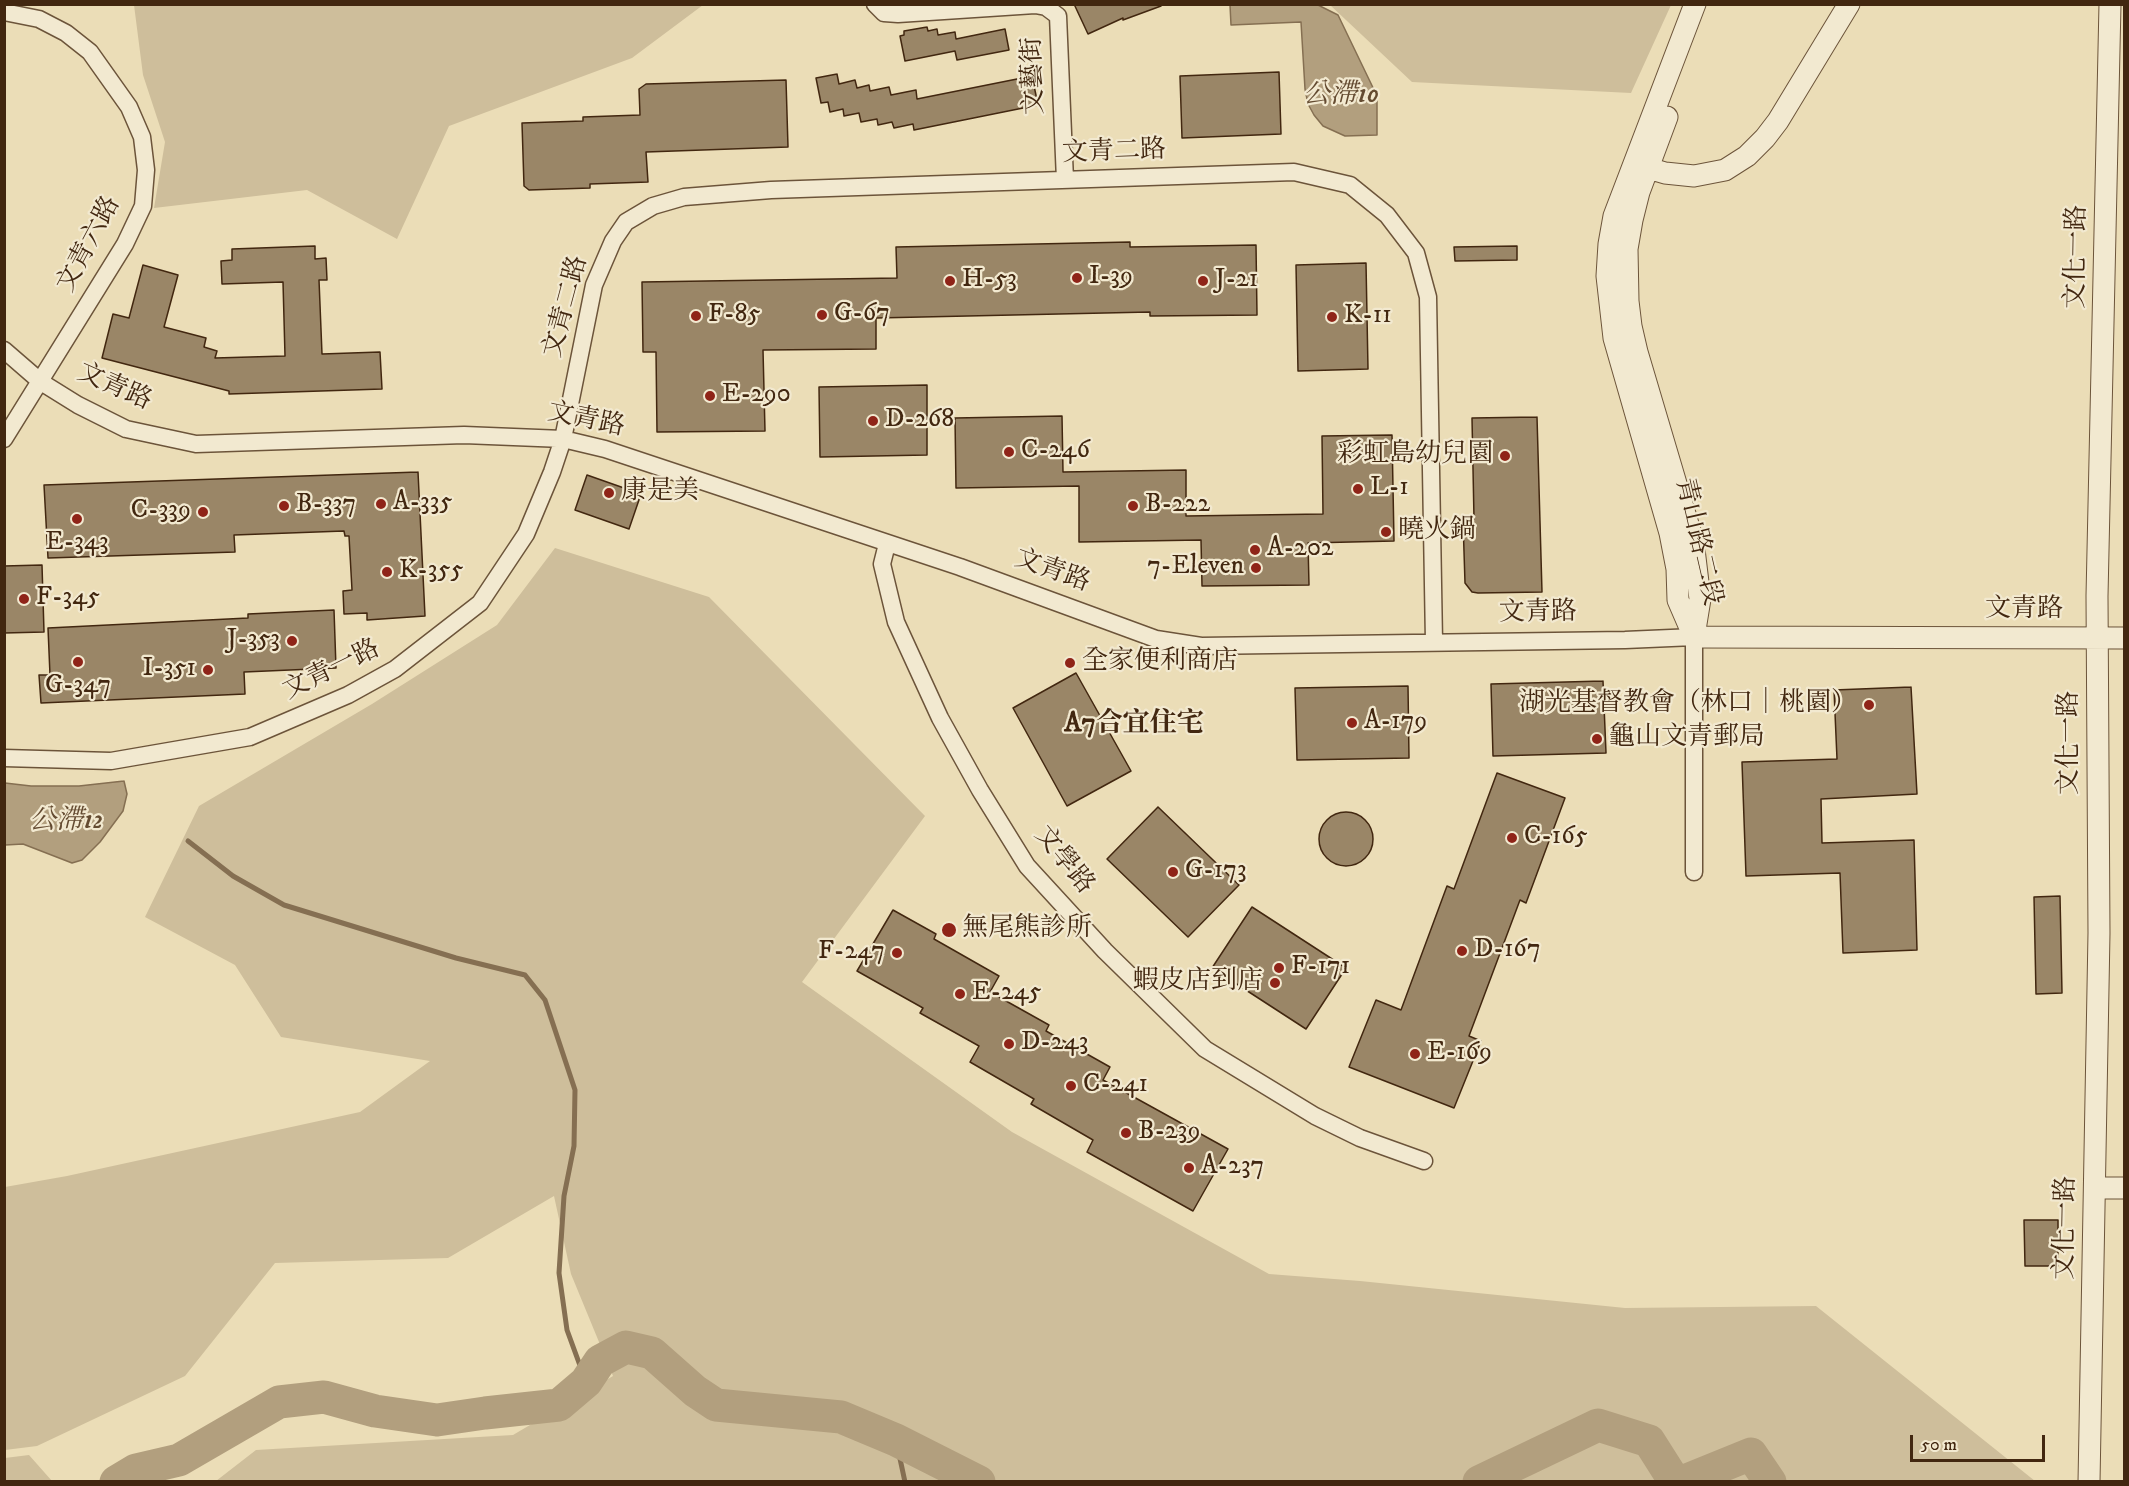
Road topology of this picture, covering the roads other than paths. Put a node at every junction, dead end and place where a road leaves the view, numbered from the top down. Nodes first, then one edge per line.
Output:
1 (875, 4) edge
2 (1695, 4) edge
3 (1710, 4) edge
4 (1836, 4) edge
5 (1849, 4) edge
6 (2110, 4) edge
7 (4, 12) edge
8 (1646, 159) junction
9 (1065, 180) junction
10 (4, 350) edge
11 (41, 382) junction
12 (4, 439) edge
13 (563, 439) junction
14 (887, 544) junction
15 (1694, 637) junction
16 (2098, 638) junction
17 (2124, 638) edge
18 (1434, 642) junction
19 (4, 758) edge
20 (1694, 872) dead end
21 (1424, 1161) dead end
22 (2095, 1188) junction
23 (2124, 1188) edge
24 (2089, 1482) edge

1 - 9 street, 文藝街
2 - 8 street, 青山路二段
3 - 8 street, 青山路二段
4 - 8 street
5 - 8 street
6 - 16 street, 文化一路
7 - 11 street, 文青六路
8 - 15 street, 青山路二段
9 - 13 street, 文青二路
9 - 18 street, 文青二路
10 - 11 street, 文青路
11 - 12 street, 文青六路
11 - 13 street, 文青路
13 - 14 street, 文青路
13 - 19 street, 文青一路
14 - 18 street, 文青路
14 - 21 street, 文學路
15 - 16 street, 文青路
15 - 18 street, 文青路
15 - 20 street
16 - 17 street, 文青路
16 - 22 street, 文化一路
22 - 23 street
22 - 24 street, 文化一路

